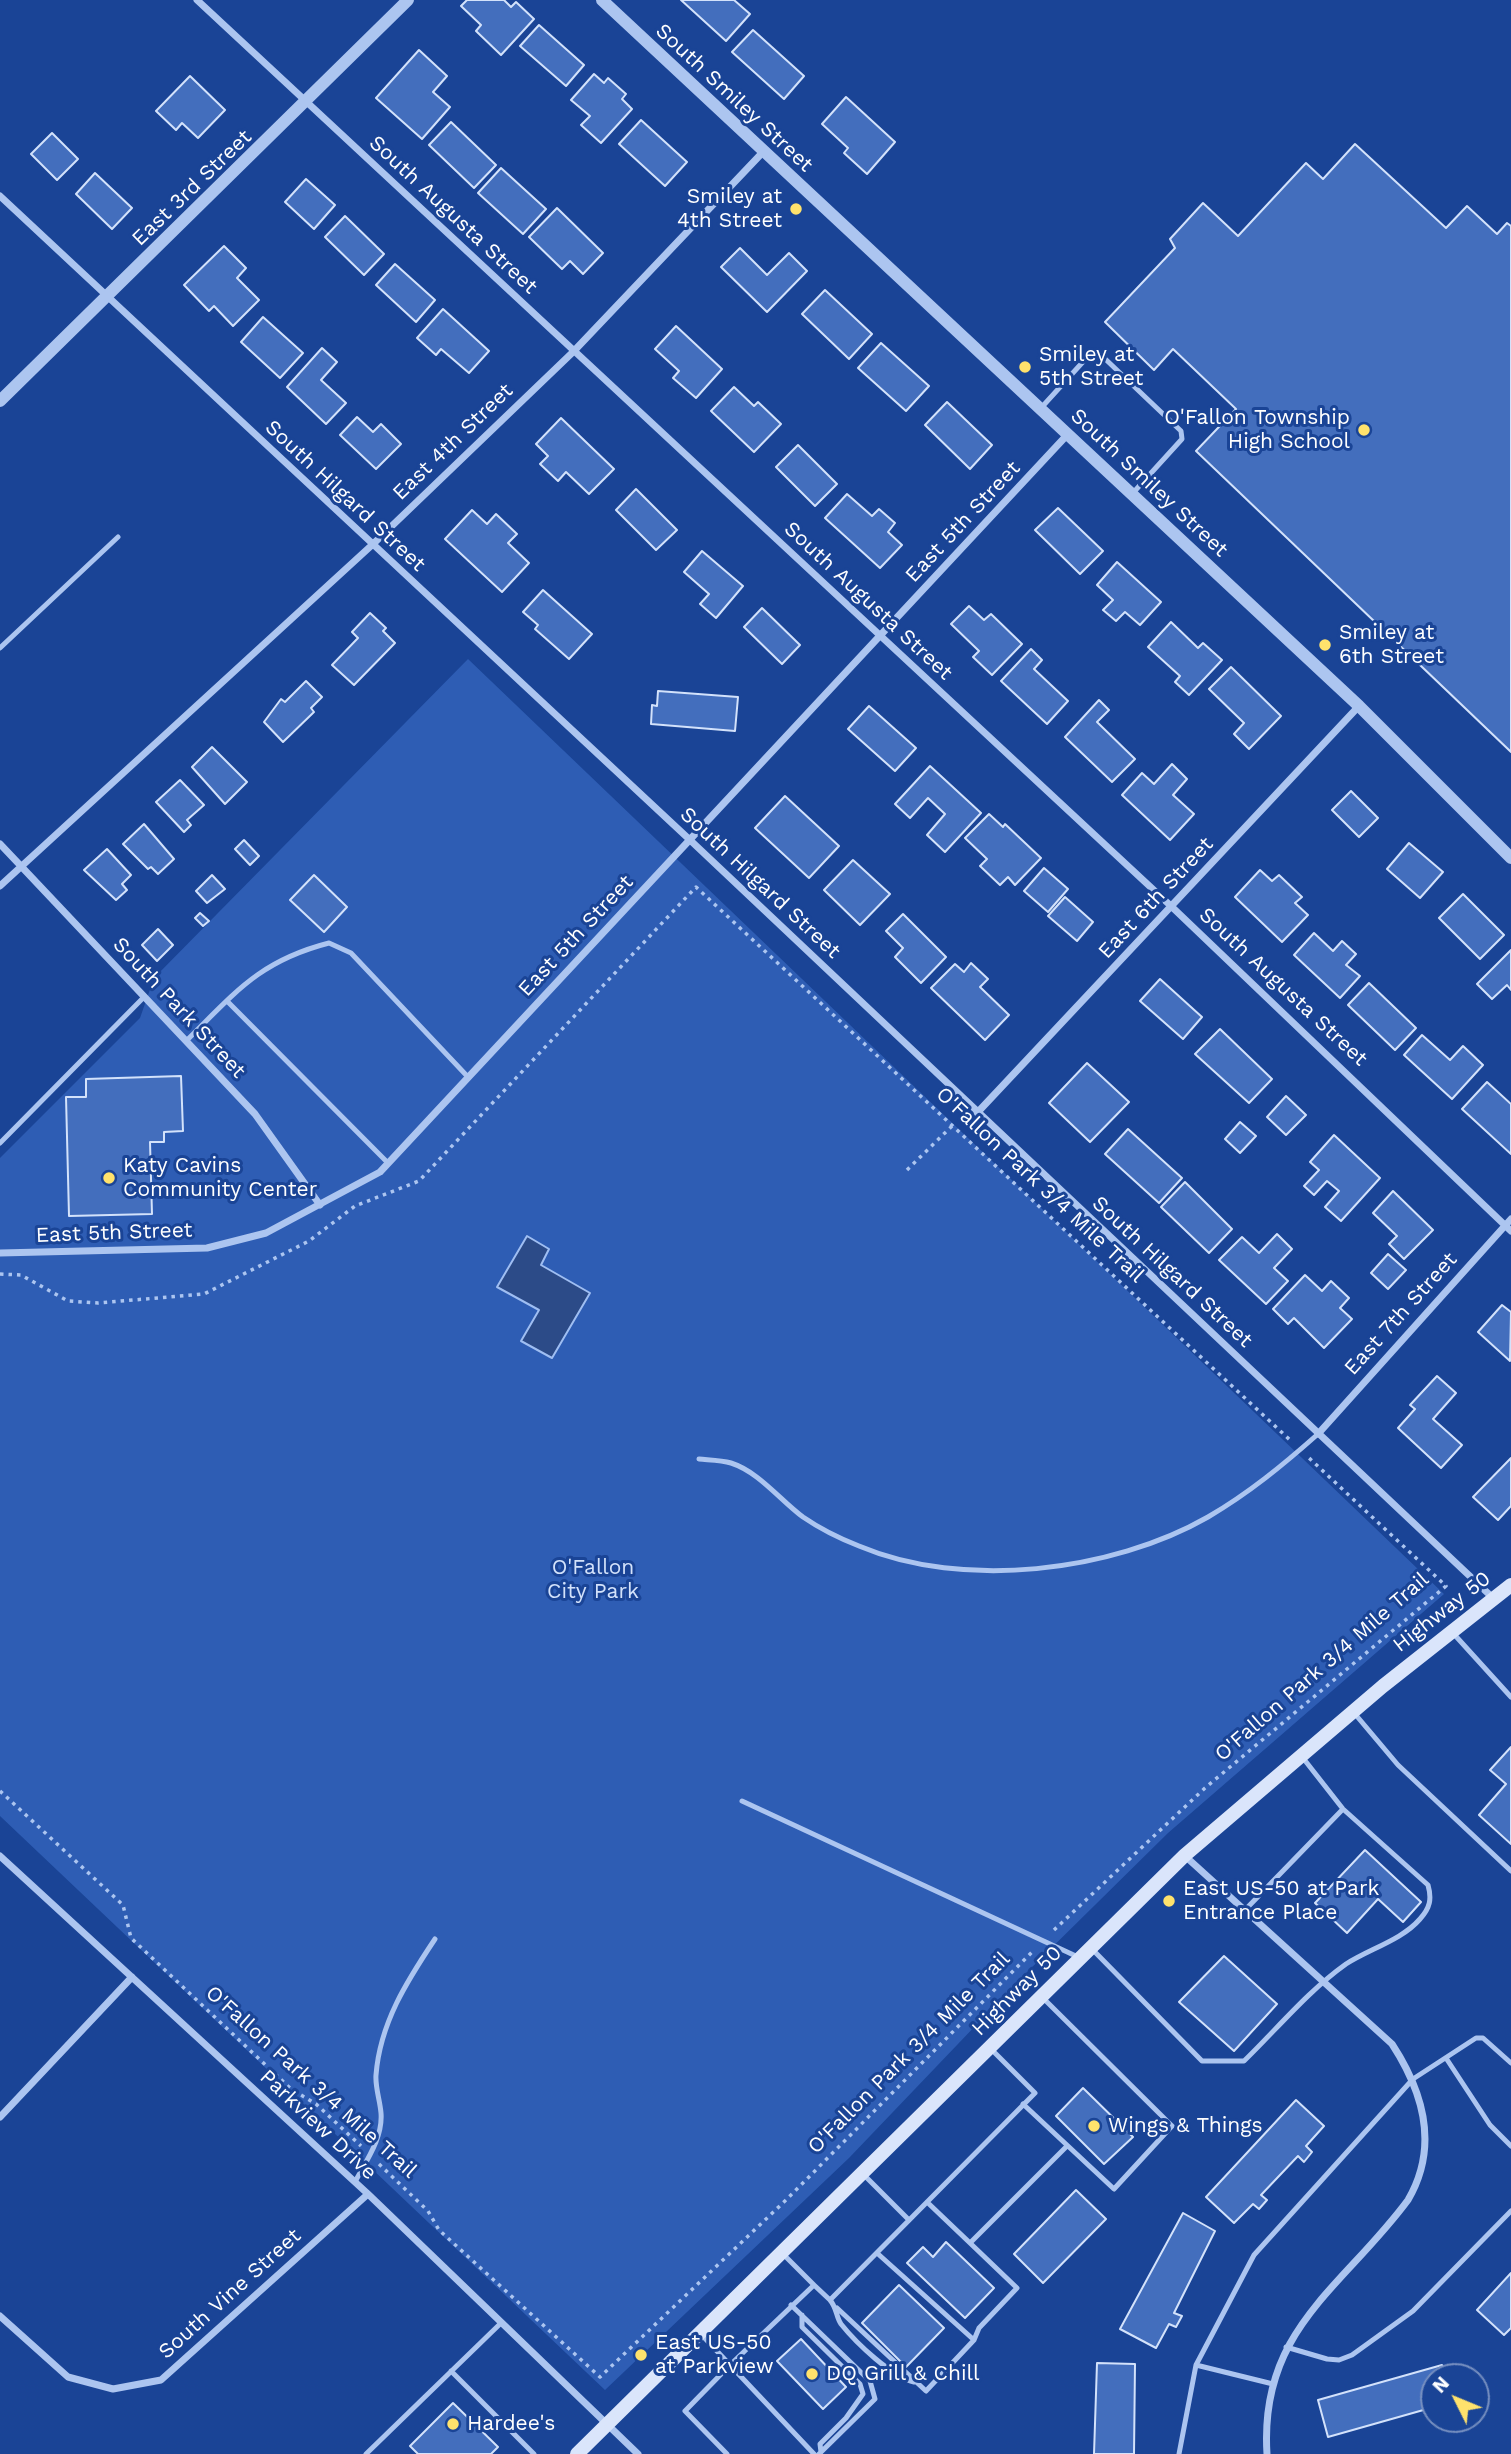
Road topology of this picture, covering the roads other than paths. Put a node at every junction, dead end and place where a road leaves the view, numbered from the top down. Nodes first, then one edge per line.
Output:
1 (197, 0) edge
2 (408, 0) edge
3 (602, 0) edge
4 (307, 102) junction
5 (763, 152) junction
6 (0, 196) edge
7 (107, 298) junction
8 (573, 352) junction
9 (0, 401) edge
10 (1040, 408) junction
11 (1068, 434) junction
12 (1132, 494) junction
13 (118, 537) dead end
14 (372, 545) junction
15 (880, 635) junction
16 (0, 648) edge
17 (1359, 706) junction
18 (690, 839) junction
19 (0, 844) edge
20 (1511, 858) edge
21 (21, 867) junction
22 (0, 886) edge
23 (1172, 907) junction
24 (144, 997) junction
25 (227, 1001) junction
26 (186, 1041) junction
27 (468, 1077) junction
28 (976, 1113) junction
29 (0, 1143) edge
30 (388, 1163) junction
31 (320, 1205) junction
32 (1511, 1219) edge
33 (1508, 1228) edge
34 (0, 1253) edge
35 (1318, 1434) junction
36 (699, 1459) dead end
37 (1511, 1585) edge
38 (1493, 1598) junction
39 (1451, 1631) junction
40 (1511, 1697) edge
41 (1353, 1711) junction
42 (1301, 1756) junction
43 (742, 1801) dead end
44 (1343, 1809) junction
45 (1185, 1855) junction
46 (0, 1856) edge
47 (1511, 1871) edge
48 (1245, 1910) junction
49 (435, 1938) dead end
50 (1086, 1953) junction
51 (132, 1977) junction
52 (1324, 1982) junction
53 (1041, 1996) junction
54 (989, 2048) junction
55 (1446, 2057) junction
56 (1511, 2063) edge
57 (1413, 2078) junction
58 (1023, 2104) junction
59 (0, 2117) edge
60 (1511, 2146) edge
61 (1066, 2147) junction
62 (862, 2173) junction
63 (355, 2182) junction
64 (368, 2194) junction
65 (927, 2202) junction
66 (1511, 2211) edge
67 (909, 2220) junction
68 (970, 2243) junction
69 (781, 2253) junction
70 (877, 2253) junction
71 (814, 2285) junction
72 (830, 2301) junction
73 (791, 2305) junction
74 (0, 2315) edge
75 (802, 2315) junction
76 (501, 2323) junction
77 (700, 2333) junction
78 (974, 2340) junction
79 (1286, 2347) junction
80 (730, 2365) junction
81 (1196, 2365) junction
82 (452, 2371) junction
83 (1273, 2384) junction
84 (607, 2425) junction
85 (818, 2453) edge
86 (366, 2454) edge
87 (534, 2454) edge
88 (577, 2454) edge
89 (638, 2454) edge
90 (727, 2454) edge
91 (1179, 2454) edge
92 (1267, 2454) edge

1 - 4 street, South Augusta Street
2 - 4 street, East 3rd Street
3 - 5 street, South Smiley Street
4 - 7 street, East 3rd Street
4 - 8 street, South Augusta Street
5 - 8 street, East 4th Street
5 - 10 street, South Smiley Street
6 - 7 street, South Hilgard Street
7 - 9 street, East 3rd Street
7 - 14 street, South Hilgard Street
8 - 14 street, East 4th Street
8 - 15 street, South Augusta Street
10 - 11 street, South Smiley Street
10 - 12 lane
11 - 12 street, South Smiley Street
11 - 15 street, East 5th Street
12 - 17 street, South Smiley Street
13 - 16 lane
14 - 18 street, South Hilgard Street
14 - 21 street, East 4th Street
15 - 18 street, East 5th Street
15 - 23 street, South Augusta Street
17 - 20 street, South Smiley Street
17 - 23 street, East 6th Street
18 - 27 street, East 5th Street
18 - 28 street, South Hilgard Street
19 - 21 street, South Park Street
21 - 22 street, East 4th Street
21 - 24 street, South Park Street
23 - 28 street, East 6th Street
23 - 33 street, South Augusta Street
24 - 26 street, South Park Street
24 - 29 lane
25 - 26 lane
25 - 27 lane
25 - 30 lane
26 - 31 street, South Park Street
27 - 30 street, East 5th Street
28 - 35 street, South Hilgard Street
30 - 31 street, East 5th Street
31 - 34 street, East 5th Street
32 - 33 street, East 7th Street
33 - 35 street, East 7th Street
35 - 36 lane
35 - 38 street, South Hilgard Street
37 - 38 main road, Highway 50
38 - 39 main road, Highway 50
39 - 40 lane
39 - 41 main road, Highway 50
41 - 42 main road, Highway 50
41 - 47 lane
42 - 44 lane
42 - 45 main road, Highway 50
43 - 50 lane
44 - 48 lane
44 - 52 lane
45 - 48 street
45 - 50 main road, Highway 50
46 - 51 street, Parkview Drive
48 - 52 street
49 - 63 lane
50 - 52 lane
50 - 53 main road, Highway 50
51 - 59 street
51 - 63 street, Parkview Drive
52 - 57 street
53 - 54 main road, Highway 50
53 - 61 lane
54 - 58 lane
54 - 62 main road, Highway 50
55 - 56 lane
55 - 57 lane
55 - 60 lane
57 - 79 street
57 - 81 lane
58 - 61 lane
58 - 65 lane
61 - 68 lane
62 - 67 lane
62 - 69 main road, Highway 50
63 - 64 street, Parkview Drive
64 - 74 street, South Vine Street
64 - 76 street, Parkview Drive
65 - 67 lane
65 - 68 lane
66 - 79 lane
67 - 70 lane
68 - 78 lane
69 - 71 lane
69 - 77 main road, Highway 50
70 - 72 lane
70 - 78 lane
71 - 72 lane
71 - 73 lane
72 - 78 lane
73 - 75 lane
73 - 80 lane
75 - 85 lane
75 - 85 lane
76 - 82 lane
76 - 84 street, Parkview Drive
77 - 80 lane
77 - 84 main road, Highway 50
79 - 83 street
80 - 85 lane
80 - 90 lane
81 - 83 lane
81 - 91 lane
82 - 86 lane
82 - 87 lane
83 - 92 street
84 - 88 main road, Highway 50
84 - 89 street, Parkview Drive

